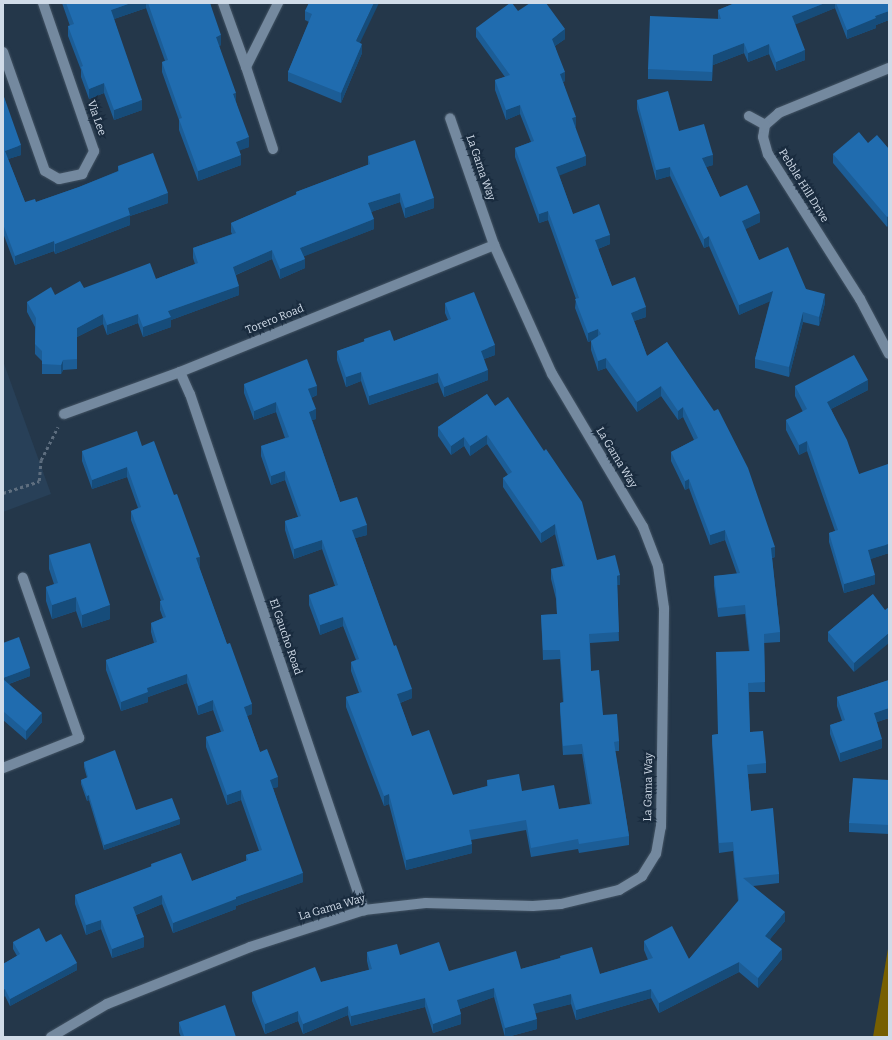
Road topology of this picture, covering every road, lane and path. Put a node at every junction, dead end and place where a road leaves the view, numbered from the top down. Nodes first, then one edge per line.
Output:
1 (43, 3) edge
2 (223, 3) edge
3 (278, 3) edge
4 (3, 52) edge
5 (246, 66) junction
6 (889, 68) edge
7 (749, 116) dead end
8 (450, 118) dead end
9 (766, 125) junction
10 (273, 149) dead end
11 (494, 245) junction
12 (889, 354) edge
13 (180, 372) junction
14 (64, 414) joint
15 (3, 493) edge
16 (23, 578) dead end
17 (3, 768) edge
18 (364, 910) junction
19 (51, 1037) edge

1 - 4 street, Via Lee
2 - 5 street
3 - 5 street
5 - 10 street
6 - 9 street
7 - 9 street
8 - 11 street, La Gama Way
9 - 12 street, Pebble Hill Drive
11 - 13 street, Torero Road
11 - 18 street, La Gama Way
13 - 14 street, Torero Road
13 - 18 street, El Gaucho Road
14 - 15 path
16 - 17 street
18 - 19 street, La Gama Way

